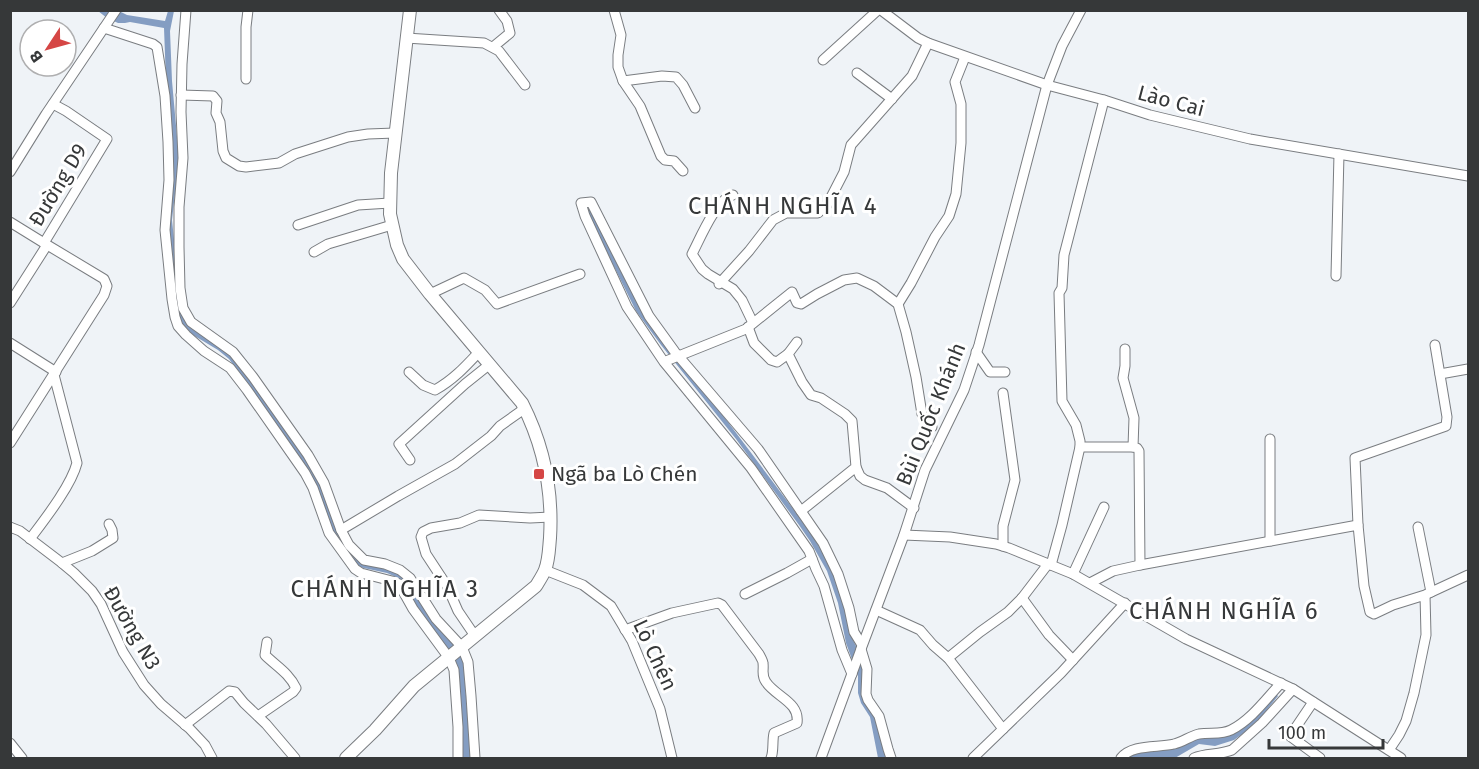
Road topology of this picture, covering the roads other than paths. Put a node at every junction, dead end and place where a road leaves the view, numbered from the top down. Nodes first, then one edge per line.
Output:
1 (116, 10) edge
2 (186, 10) edge
3 (248, 10) edge
4 (410, 10) edge
5 (499, 10) edge
6 (614, 10) edge
7 (880, 10) edge
8 (1081, 10) edge
9 (106, 25) junction
10 (406, 38) junction
11 (928, 43) junction
12 (493, 47) junction
13 (965, 57) junction
14 (823, 60) dead end
15 (857, 74) dead end
16 (246, 79) dead end
17 (623, 81) junction
18 (525, 85) dead end
19 (1047, 85) junction
20 (181, 97) junction
21 (165, 98) junction
22 (892, 99) junction
23 (1104, 100) junction
24 (53, 104) junction
25 (696, 108) dead end
26 (395, 133) junction
27 (1339, 154) junction
28 (683, 171) dead end
29 (10, 172) edge
30 (1468, 176) edge
31 (733, 195) dead end
32 (390, 203) junction
33 (10, 222) edge
34 (298, 225) dead end
35 (392, 225) junction
36 (46, 244) junction
37 (314, 252) dead end
38 (168, 253) junction
39 (179, 253) junction
40 (579, 274) dead end
41 (1336, 276) dead end
42 (720, 283) junction
43 (430, 294) junction
44 (10, 303) edge
45 (898, 304) junction
46 (751, 325) junction
47 (219, 342) junction
48 (797, 342) dead end
49 (10, 343) edge
50 (1435, 345) dead end
51 (1125, 349) dead end
52 (479, 352) junction
53 (976, 352) junction
54 (788, 354) junction
55 (211, 355) junction
56 (679, 356) junction
57 (666, 361) dead end
58 (490, 364) junction
59 (1468, 369) edge
60 (409, 372) dead end
61 (1005, 372) dead end
62 (55, 374) junction
63 (1440, 374) junction
64 (1003, 393) dead end
65 (524, 409) junction
66 (932, 427) dead end
67 (1270, 439) dead end
68 (10, 443) edge
69 (1080, 447) junction
70 (1133, 447) junction
71 (410, 460) dead end
72 (856, 467) junction
73 (1104, 507) dead end
74 (914, 508) junction
75 (801, 512) junction
76 (551, 517) junction
77 (109, 524) dead end
78 (1358, 525) junction
79 (10, 527) edge
80 (1418, 527) dead end
81 (341, 530) junction
82 (904, 535) junction
83 (30, 539) junction
84 (1270, 541) junction
85 (1003, 546) junction
86 (812, 559) junction
87 (364, 560) junction
88 (62, 563) junction
89 (1049, 565) junction
90 (1140, 565) junction
91 (353, 568) junction
92 (545, 570) junction
93 (1073, 574) junction
94 (1468, 575) edge
95 (1090, 583) junction
96 (745, 594) dead end
97 (1428, 594) junction
98 (1022, 598) junction
99 (1125, 603) junction
100 (876, 610) junction
101 (625, 630) junction
102 (475, 636) junction
103 (267, 642) dead end
104 (862, 647) junction
105 (461, 648) junction
106 (449, 658) junction
107 (948, 658) junction
108 (1073, 660) junction
109 (853, 672) junction
110 (1281, 683) junction
111 (1293, 689) junction
112 (1313, 702) junction
113 (258, 716) junction
114 (185, 725) junction
115 (1003, 729) junction
116 (10, 743) edge
117 (1389, 750) junction
118 (22, 759) edge
119 (212, 759) edge
120 (295, 759) edge
121 (346, 759) edge
122 (458, 759) edge
123 (475, 759) edge
124 (672, 759) edge
125 (771, 759) edge
126 (822, 759) edge
127 (891, 759) edge
128 (973, 759) edge
129 (1122, 759) edge
130 (1194, 759) edge
131 (1320, 759) edge
132 (1401, 759) edge

1 - 9 street
2 - 20 street
3 - 16 street
4 - 10 main road
5 - 12 street
6 - 17 street
7 - 11 street, Lào Cai
7 - 14 street
8 - 19 street, Bùi Quốc Khánh
9 - 21 street
9 - 24 street
10 - 12 street
10 - 26 main road
11 - 13 street, Lào Cai
11 - 22 street
12 - 18 street
13 - 19 street, Lào Cai
13 - 45 street
15 - 22 street
17 - 25 street
17 - 28 street
19 - 23 street, Lào Cai
19 - 53 street, Bùi Quốc Khánh
20 - 21 street
20 - 26 street
20 - 39 street
21 - 38 street
22 - 42 street
23 - 27 street, Lào Cai
23 - 69 street
24 - 29 street
24 - 36 street, Đường D9
26 - 32 main road
27 - 30 street, Lào Cai
27 - 41 street
31 - 42 street
32 - 34 street
32 - 35 main road
33 - 36 street
35 - 37 street
35 - 43 main road
36 - 44 street, Đường D9
36 - 62 street
38 - 39 street
38 - 55 street
39 - 47 street
40 - 43 street
42 - 46 street
43 - 52 main road
45 - 46 street
45 - 66 street
46 - 54 street
46 - 56 street
47 - 55 street
47 - 81 street
48 - 54 street
49 - 62 street
50 - 63 street
51 - 70 street
52 - 58 main road
52 - 60 street
53 - 61 street
53 - 74 street, Bùi Quốc Khánh
54 - 72 street
55 - 91 street
56 - 57 street
56 - 75 street
56 - 86 street
58 - 65 main road
58 - 71 street
59 - 63 street
62 - 68 street
62 - 83 street
63 - 78 street
64 - 85 street
65 - 76 main road
65 - 81 street
67 - 84 street
69 - 70 street
69 - 89 street
70 - 90 street
72 - 74 street
72 - 75 street
73 - 93 street
74 - 82 street, Bùi Quốc Khánh
75 - 104 street
76 - 92 main road
76 - 102 street
77 - 88 street
78 - 84 street
78 - 97 street
79 - 83 street, Đường N3
80 - 97 street
81 - 87 street
82 - 85 street
82 - 100 street, Bùi Quốc Khánh
83 - 88 street, Đường N3
84 - 90 street
85 - 89 street
86 - 96 street
86 - 109 street
87 - 91 street
87 - 105 street
88 - 114 street, Đường N3
89 - 93 street
89 - 98 street
90 - 95 street
91 - 106 street
92 - 101 street, Lò Chén
92 - 102 main road
93 - 95 street
94 - 97 street
95 - 99 street
97 - 117 street
98 - 107 street
98 - 108 street
99 - 108 street
99 - 110 street
100 - 104 street, Bùi Quốc Khánh
100 - 107 street
101 - 124 street, Lò Chén
101 - 125 street
102 - 105 main road
103 - 113 street
104 - 109 street, Bùi Quốc Khánh
104 - 127 street
105 - 106 main road
105 - 123 street
106 - 121 main road
106 - 122 street
107 - 115 street
108 - 115 street
109 - 126 street, Bùi Quốc Khánh
110 - 111 street
110 - 129 street
111 - 112 street
111 - 130 street
112 - 117 street
112 - 131 street
113 - 114 street
113 - 120 street
114 - 119 street, Đường N3
115 - 128 street
116 - 118 street
117 - 132 street

